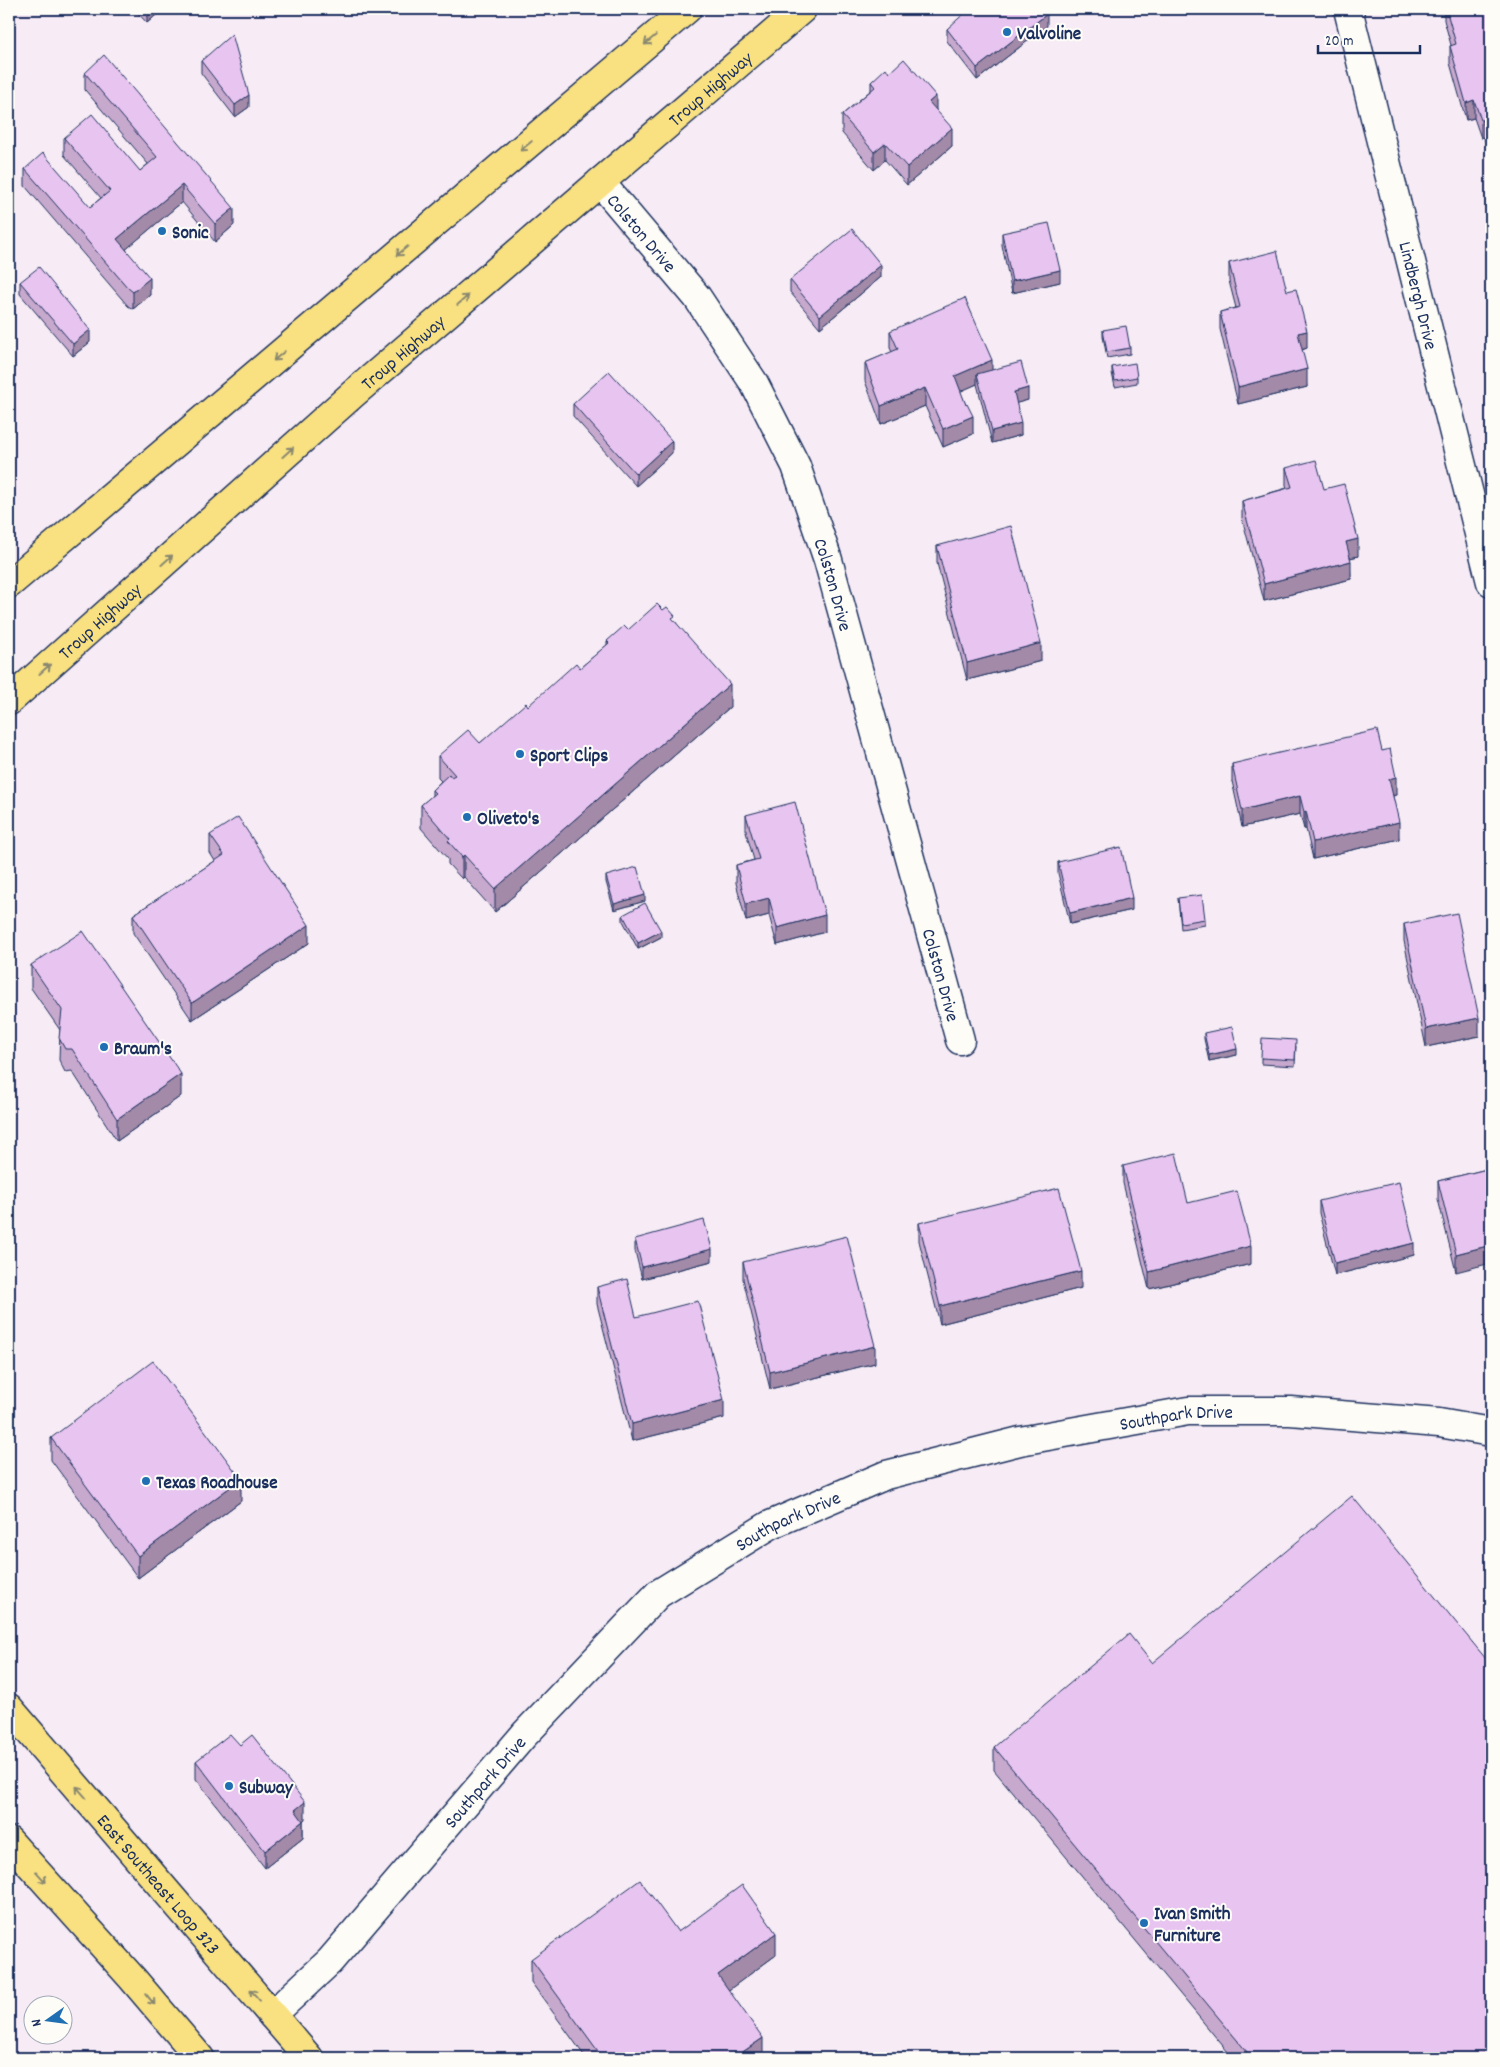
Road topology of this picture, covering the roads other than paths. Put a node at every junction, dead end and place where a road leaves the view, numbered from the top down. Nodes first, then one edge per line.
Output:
1 (687, 9) edge
2 (802, 9) edge
3 (1348, 9) edge
4 (600, 182) junction
5 (1491, 582) edge
6 (9, 584) edge
7 (9, 701) edge
8 (960, 1040) dead end
9 (1491, 1432) edge
10 (9, 1708) edge
11 (9, 1841) edge
12 (272, 2015) junction
13 (200, 2058) edge
14 (310, 2058) edge

1 -> 6 highway
2 - 4 highway, Troup Highway
3 - 5 street, Lindbergh Drive
7 -> 4 highway, Troup Highway
4 - 8 street, Colston Drive
9 - 12 street, Southpark Drive
12 -> 10 highway, East Southeast Loop 323
11 -> 13 highway
12 - 14 highway, East Southeast Loop 323

